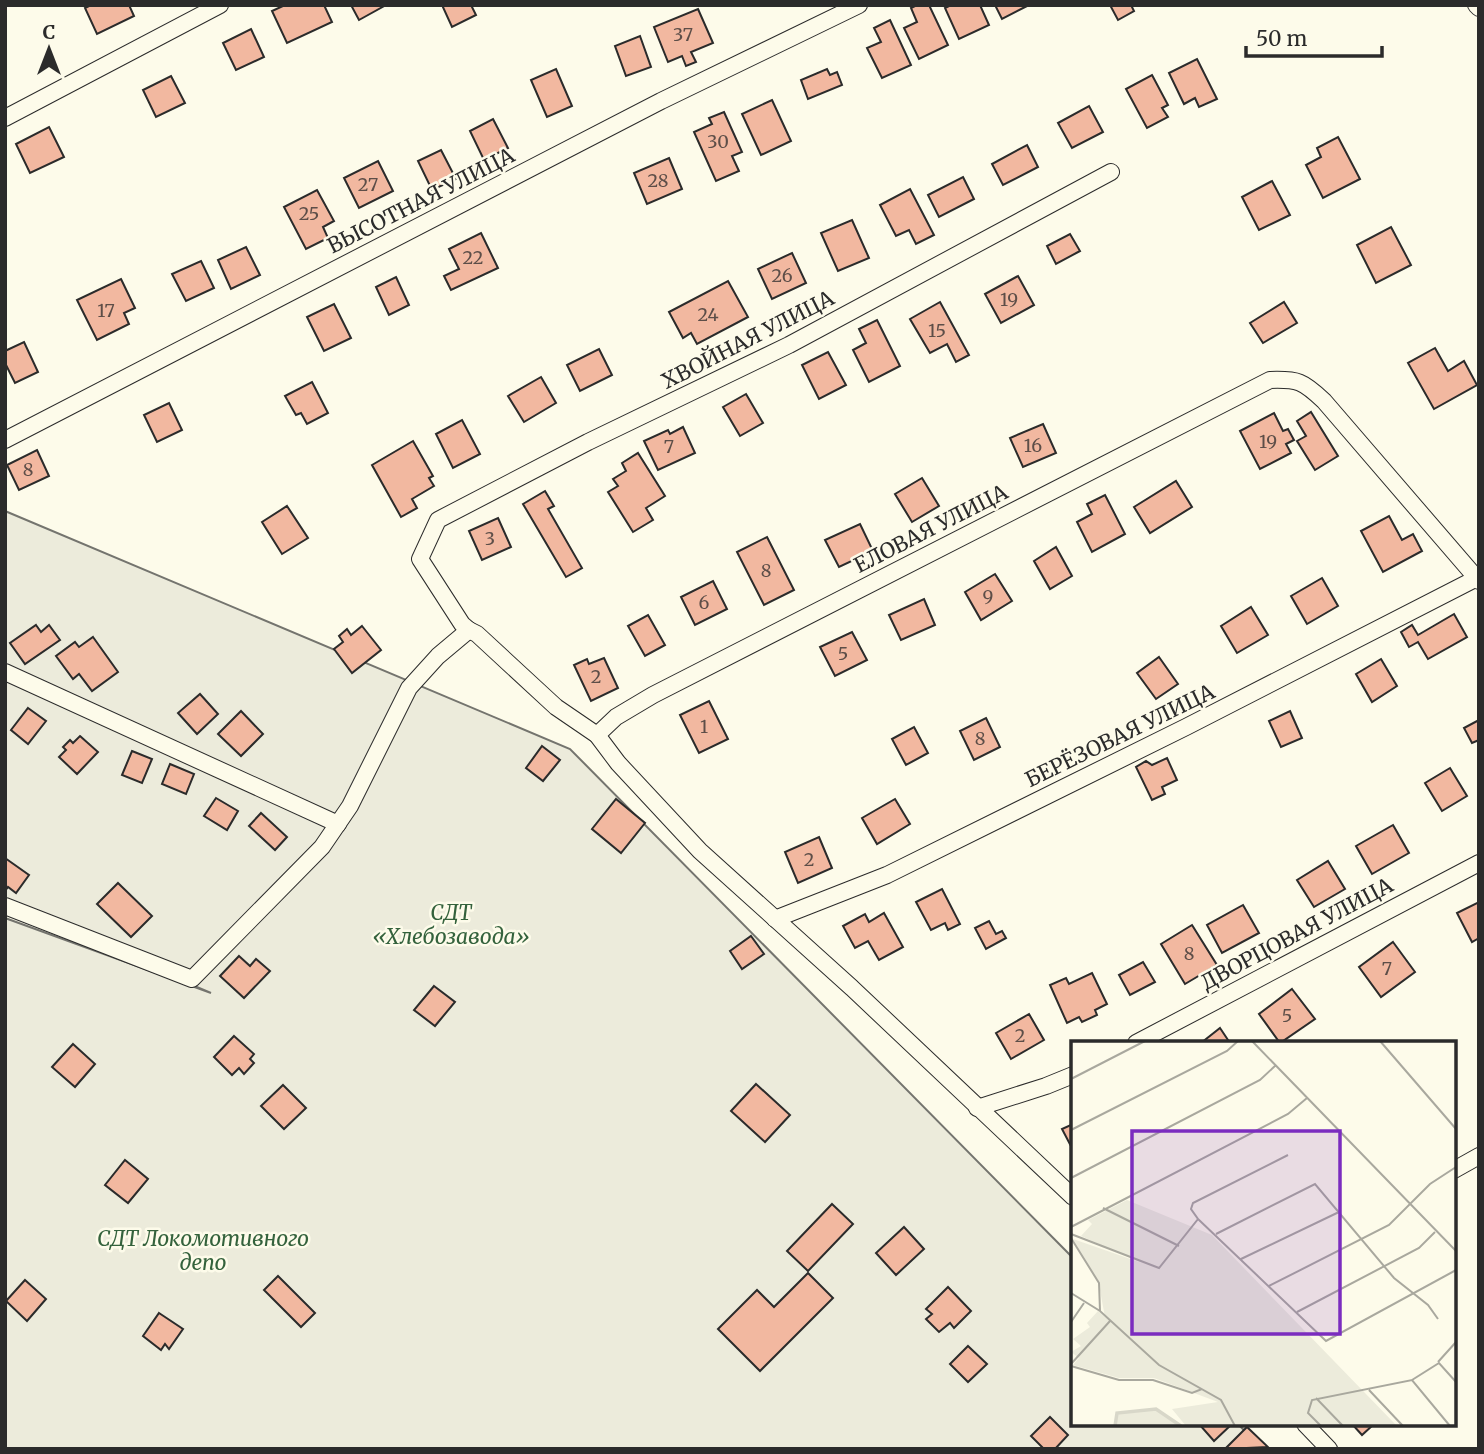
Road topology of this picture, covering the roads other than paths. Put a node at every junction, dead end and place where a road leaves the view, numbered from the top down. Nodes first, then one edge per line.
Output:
1 (220, 5) edge
2 (859, 5) edge
3 (5, 118) edge
4 (1111, 172) dead end
5 (5, 440) edge
6 (1478, 580) edge
7 (468, 630) junction
8 (5, 672) edge
9 (597, 735) junction
10 (338, 824) junction
11 (1479, 863) edge
12 (5, 906) edge
13 (775, 919) junction
14 (1140, 1041) edge
15 (1071, 1076) edge
16 (977, 1108) junction
17 (1479, 1156) edge
18 (1456, 1169) edge
19 (1071, 1196) edge
20 (1307, 1426) edge
21 (1329, 1449) edge

1 - 3 street
2 - 5 street, ВЫСОТНАЯ УЛИЦА
4 - 7 street, ХВОЙНАЯ УЛИЦА
6 - 9 street, ЕЛОВАЯ УЛИЦА
6 - 13 street, БЕРЁЗОВАЯ УЛИЦА
7 - 9 street
7 - 10 street
8 - 10 street
9 - 13 street
10 - 12 street
11 - 14 street, ДВОРЦОВАЯ УЛИЦА
13 - 16 street
15 - 16 street
16 - 19 street
17 - 18 street
20 - 21 street

